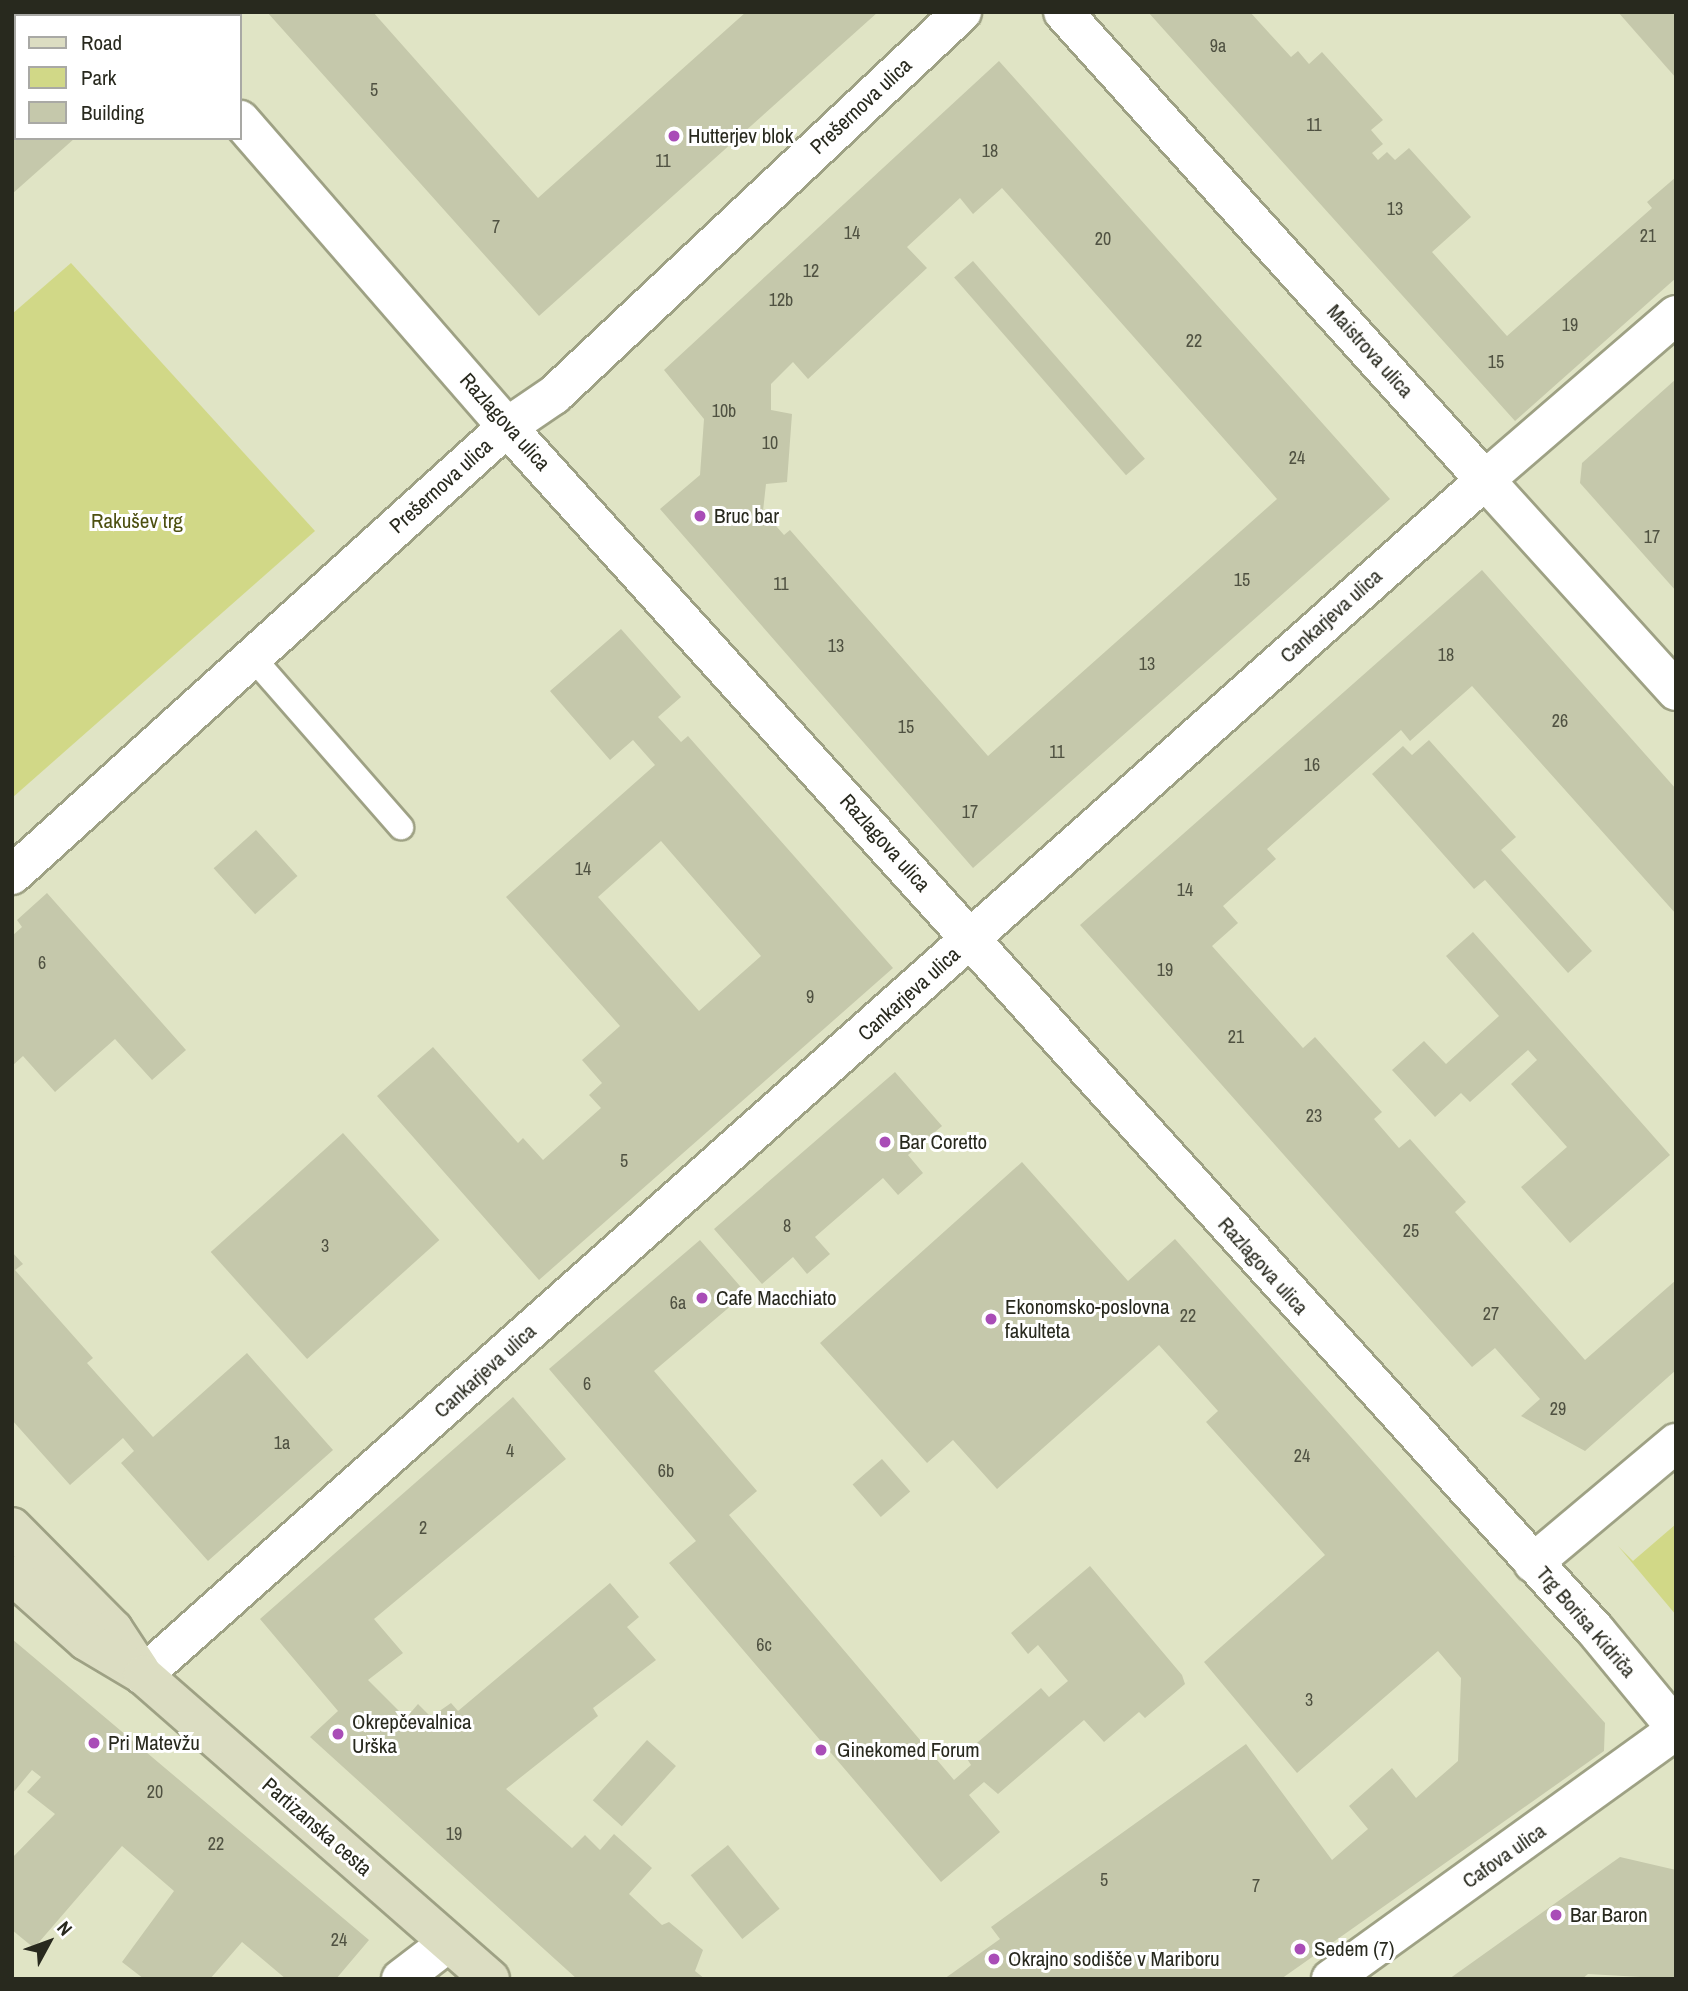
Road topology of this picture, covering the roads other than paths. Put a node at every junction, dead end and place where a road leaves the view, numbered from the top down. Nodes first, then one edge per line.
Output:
1 (962, 12) edge
2 (1063, 12) edge
3 (242, 122) edge
4 (1676, 315) edge
5 (507, 426) junction
6 (1485, 480) junction
7 (253, 658) junction
8 (1676, 691) edge
9 (401, 827) dead end
10 (12, 875) edge
11 (970, 939) junction
12 (1676, 1443) edge
13 (12, 1527) edge
14 (1533, 1563) junction
15 (12, 1575) edge
16 (143, 1675) junction
17 (1676, 1729) edge
18 (448, 1943) junction
19 (401, 1979) edge
20 (490, 1979) edge
21 (1331, 1979) edge

1 - 5 street, Prešernova ulica
2 - 6 street, Maistrova ulica
3 - 5 street, Razlagova ulica
4 - 6 street, Cankarjeva ulica
5 - 7 street, Prešernova ulica
5 - 11 street, Razlagova ulica
6 - 8 street, Maistrova ulica
6 - 11 street, Cankarjeva ulica
7 - 9 lane
7 - 10 street, Prešernova ulica
11 - 14 street, Razlagova ulica
11 - 16 street, Cankarjeva ulica
12 - 14 street, Trg Borisa Kidriča
13 - 16 main road, Partizanska cesta
14 - 17 street, Trg Borisa Kidriča
15 - 16 main road, Partizanska cesta
16 - 18 main road, Partizanska cesta
17 - 21 street, Cafova ulica
18 - 19 street
18 - 20 main road, Partizanska cesta

